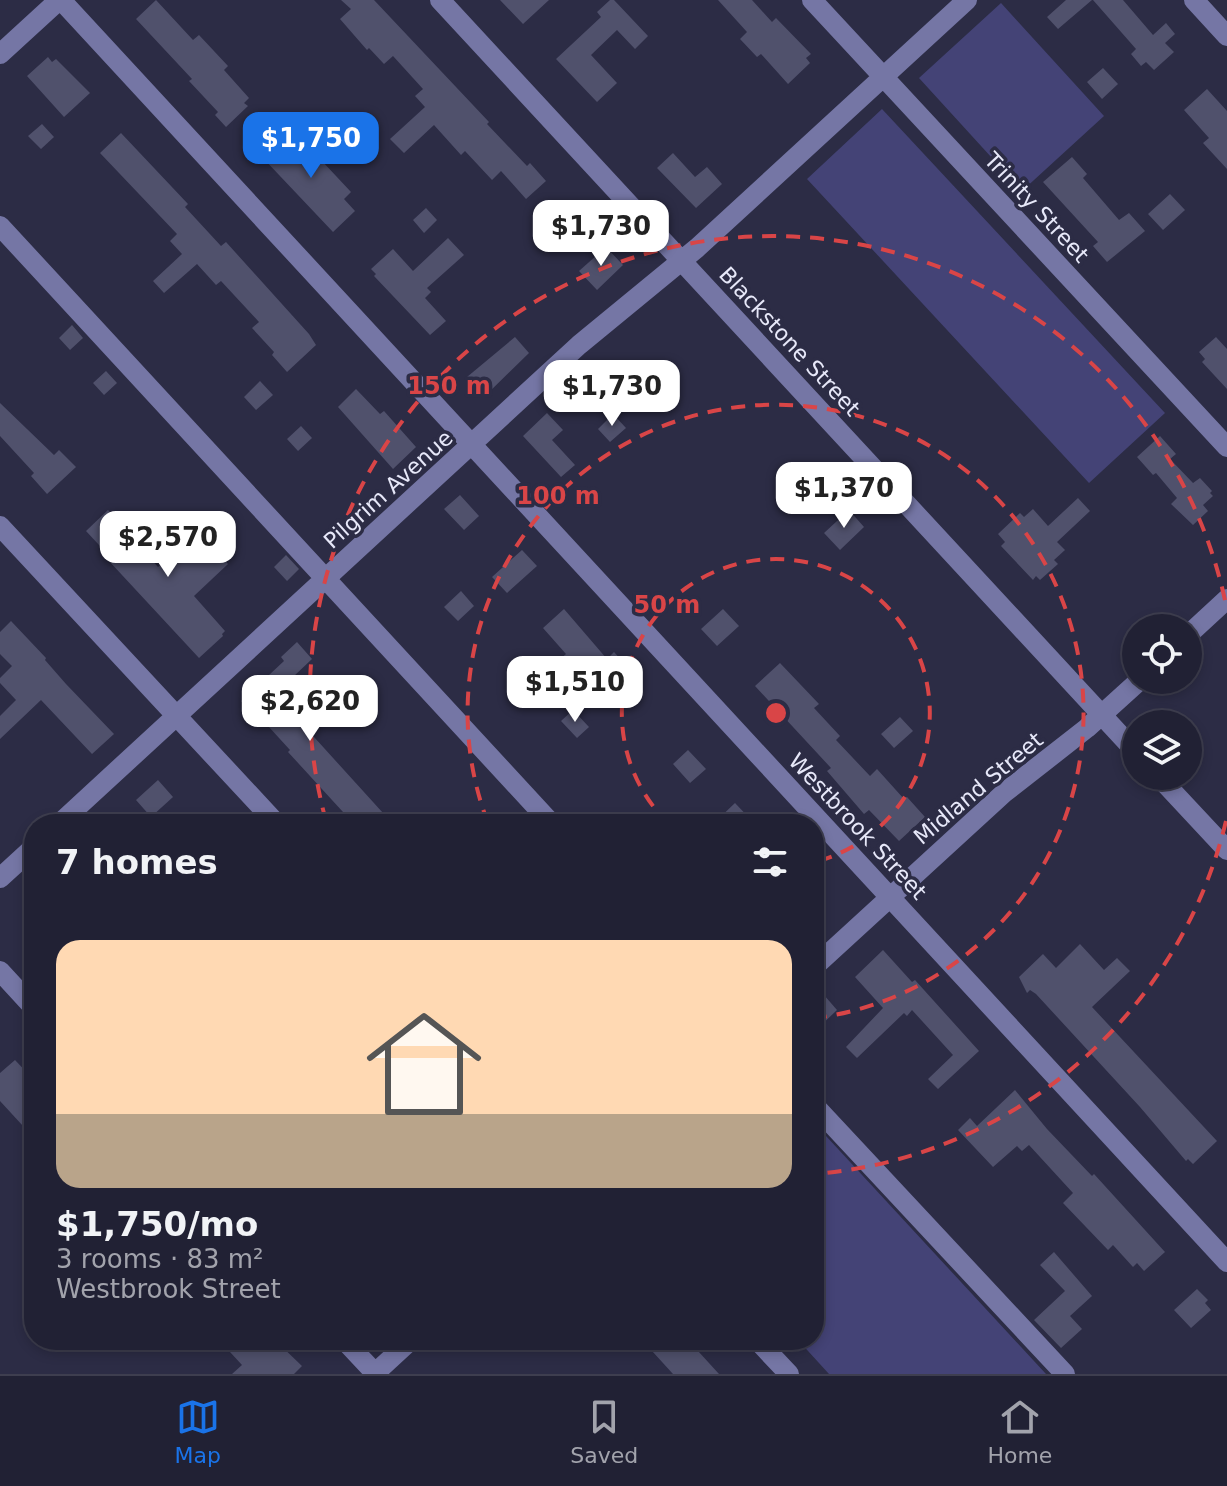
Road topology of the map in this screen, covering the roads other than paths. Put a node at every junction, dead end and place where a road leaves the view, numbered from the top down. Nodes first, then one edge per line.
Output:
1 (60, 0) edge
2 (440, 0) edge
3 (812, 0) edge
4 (967, 0) edge
5 (1194, 0) edge
6 (1227, 36) edge
7 (0, 54) edge
8 (884, 76) junction
9 (0, 226) edge
10 (682, 260) junction
11 (473, 444) junction
12 (1227, 447) edge
13 (0, 526) edge
14 (325, 580) junction
15 (1227, 599) edge
16 (1202, 622) edge
17 (1124, 694) edge
18 (1102, 714) junction
19 (176, 716) junction
20 (1122, 736) edge
21 (1171, 790) edge
22 (70, 814) edge
23 (268, 814) edge
24 (543, 814) edge
25 (815, 814) edge
26 (824, 824) edge
27 (1227, 850) edge
28 (24, 856) edge
29 (0, 878) edge
30 (891, 896) junction
31 (824, 958) edge
32 (0, 971) edge
33 (24, 997) edge
34 (824, 1116) edge
35 (1227, 1262) edge
36 (353, 1350) edge
37 (400, 1350) edge
38 (766, 1350) edge
39 (375, 1374) edge
40 (789, 1374) edge
41 (1065, 1374) edge

1 - 7 street
1 - 11 street, Westbrook Street
2 - 10 street, Blackstone Street
3 - 8 street, Trinity Street
4 - 8 street, Pilgrim Avenue
5 - 6 street
8 - 10 street, Pilgrim Avenue
8 - 12 street, Trinity Street
9 - 14 street
10 - 11 street, Pilgrim Avenue
10 - 18 street, Blackstone Street
11 - 14 street, Pilgrim Avenue
11 - 25 street, Westbrook Street
13 - 19 street
14 - 19 street, Pilgrim Avenue
14 - 24 street
15 - 16 street
17 - 18 street, Midland Street
18 - 20 street, Blackstone Street
18 - 30 street, Midland Street
19 - 22 street, Pilgrim Avenue
19 - 23 street
21 - 27 street
26 - 30 street, Westbrook Street
28 - 29 street
30 - 31 street, Midland Street
30 - 35 street, Westbrook Street
32 - 33 street
34 - 41 street
36 - 39 street
37 - 39 street
38 - 40 street

